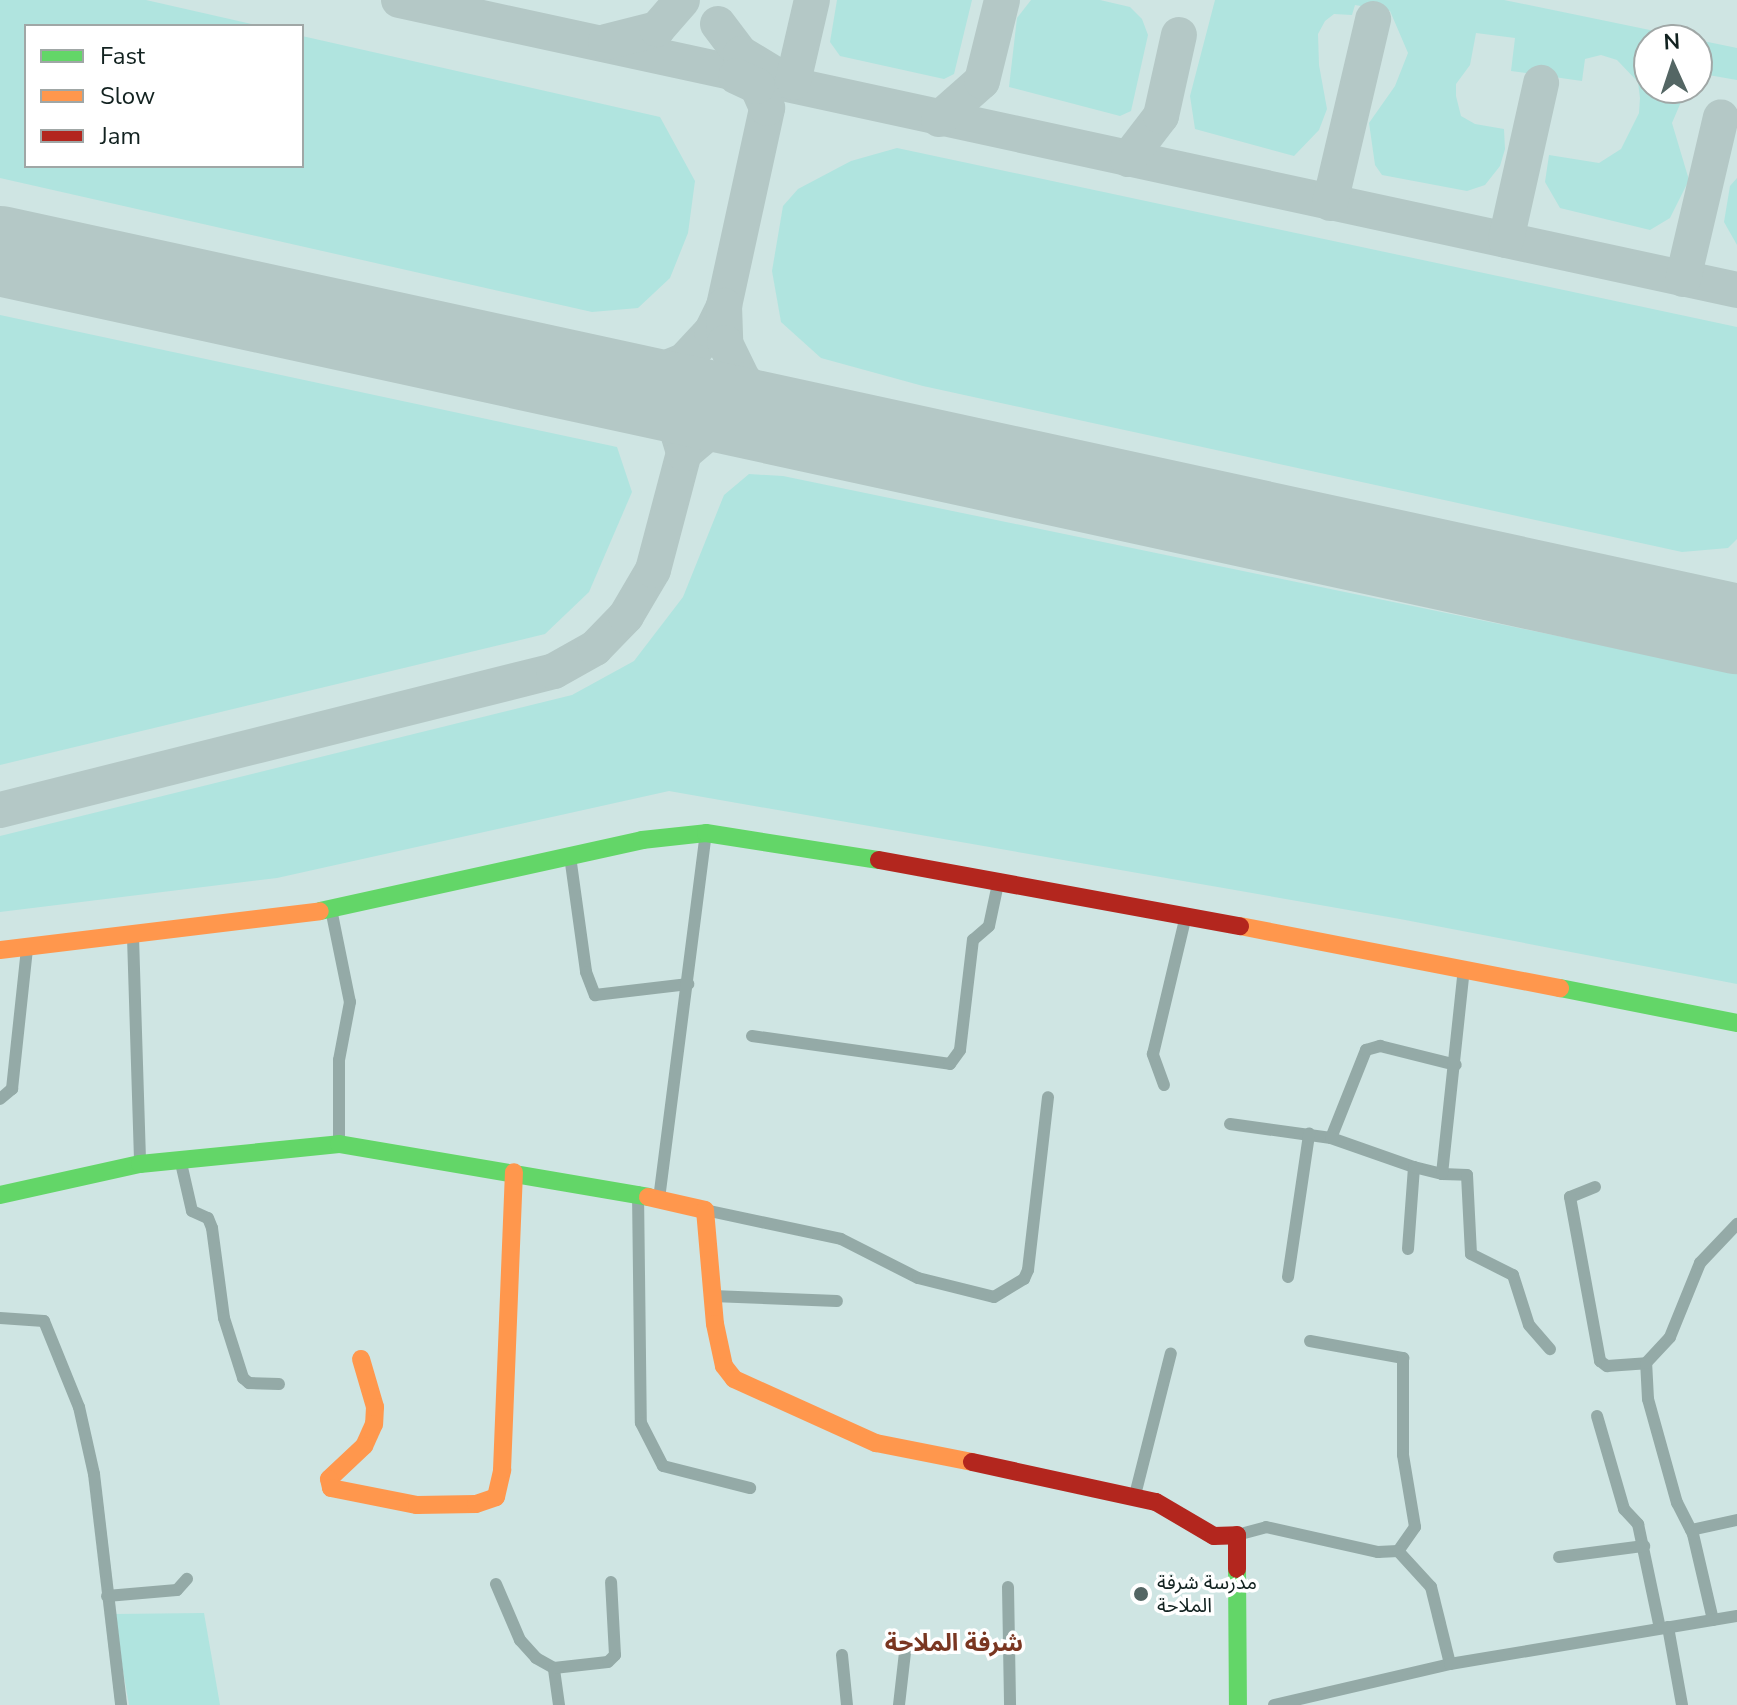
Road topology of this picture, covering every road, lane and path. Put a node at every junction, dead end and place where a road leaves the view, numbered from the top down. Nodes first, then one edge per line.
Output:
1 (706, 833) junction
2 (570, 856) junction
3 (999, 879) junction
4 (331, 909) junction
5 (1186, 916) junction
6 (133, 937) junction
7 (27, 948) junction
8 (0, 950) edge
9 (1464, 969) junction
10 (688, 984) junction
11 (1737, 1023) edge
12 (752, 1036) dead end
13 (1456, 1065) junction
14 (1164, 1085) dead end
15 (1048, 1097) dead end
16 (0, 1099) edge
17 (1230, 1124) dead end
18 (1309, 1134) junction
19 (1331, 1138) junction
20 (339, 1144) junction
21 (181, 1163) junction
22 (140, 1164) junction
23 (1414, 1167) junction
24 (514, 1172) junction
25 (1442, 1174) junction
26 (1595, 1187) dead end
27 (638, 1192) junction
28 (0, 1195) edge
29 (659, 1199) junction
30 (705, 1210) junction
31 (1737, 1224) edge
32 (1408, 1249) dead end
33 (1288, 1277) dead end
34 (712, 1296) junction
35 (837, 1301) dead end
36 (0, 1318) edge
37 (1310, 1341) dead end
38 (1550, 1349) dead end
39 (1171, 1353) dead end
40 (361, 1359) dead end
41 (1646, 1363) junction
42 (279, 1384) dead end
43 (1597, 1416) dead end
44 (750, 1488) dead end
45 (1135, 1495) junction
46 (1737, 1520) edge
47 (1691, 1530) junction
48 (1237, 1535) junction
49 (1644, 1546) junction
50 (1398, 1551) junction
51 (1559, 1557) dead end
52 (187, 1579) dead end
53 (611, 1582) dead end
54 (496, 1584) dead end
55 (1008, 1587) dead end
56 (107, 1596) junction
57 (1737, 1616) edge
58 (1713, 1620) junction
59 (1664, 1627) junction
60 (905, 1652) dead end
61 (842, 1655) dead end
62 (1450, 1664) junction
63 (554, 1668) junction
64 (1342, 1690) junction
65 (121, 1705) edge
66 (559, 1705) edge
67 (847, 1705) edge
68 (899, 1705) edge
69 (1010, 1705) edge
70 (1238, 1705) edge
71 (1274, 1705) edge
72 (1345, 1705) edge
73 (1682, 1705) edge

1 - 2 street
1 - 3 street
1 - 10 street
2 - 4 street
2 - 10 street
3 - 5 street
3 - 12 street
4 - 6 street
4 - 20 street
5 - 9 street
5 - 14 street
6 - 7 street
6 - 22 street
7 - 8 street
7 - 16 street
9 - 11 street
9 - 13 street
10 - 29 street
13 - 19 street
13 - 25 street
15 - 30 street
17 - 18 street
18 - 19 street
18 - 33 street
19 - 23 street
20 - 21 street
20 - 24 street
21 - 22 street
21 - 42 street
22 - 28 street
23 - 25 street
23 - 32 street
24 - 27 street
24 - 40 street
25 - 38 street
26 - 41 street
27 - 29 street
27 - 44 street
29 - 30 street
30 - 34 street
31 - 41 street
34 - 35 street
34 - 45 street
36 - 56 street
37 - 50 street
39 - 45 street
41 - 47 street
43 - 49 street
45 - 48 street
46 - 47 street
47 - 58 street
48 - 50 street
48 - 70 street
49 - 51 street
49 - 59 street
50 - 62 street
52 - 56 street
53 - 63 street
54 - 63 street
55 - 69 street
56 - 65 street
57 - 58 street
58 - 59 street
59 - 62 street
59 - 73 street
60 - 68 street
61 - 67 street
62 - 64 street
63 - 66 street
64 - 71 street
64 - 72 street

